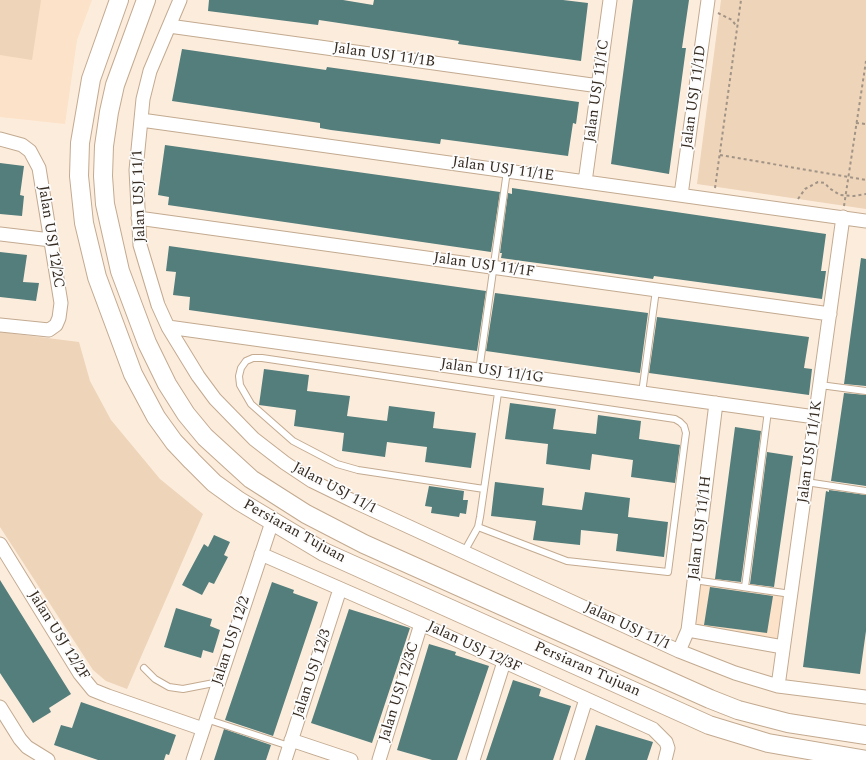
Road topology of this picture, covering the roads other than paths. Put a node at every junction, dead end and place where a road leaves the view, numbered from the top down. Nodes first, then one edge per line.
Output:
1 (119, 0) edge
2 (146, 0) edge
3 (180, 0) edge
4 (610, 0) edge
5 (708, 5) edge
6 (168, 26) junction
7 (598, 86) junction
8 (140, 120) junction
9 (0, 139) edge
10 (507, 171) junction
11 (585, 182) junction
12 (681, 195) junction
13 (138, 218) junction
14 (843, 218) junction
15 (866, 221) edge
16 (0, 234) edge
17 (51, 240) junction
18 (493, 268) junction
19 (120, 271) junction
20 (97, 277) junction
21 (656, 290) junction
22 (830, 314) junction
23 (0, 325) edge
24 (168, 328) junction
25 (479, 371) junction
26 (820, 385) junction
27 (866, 391) edge
28 (498, 393) junction
29 (642, 393) junction
30 (716, 403) junction
31 (768, 411) junction
32 (815, 417) junction
33 (806, 482) junction
34 (484, 489) junction
35 (866, 491) edge
36 (272, 522) junction
37 (478, 527) junction
38 (0, 544) edge
39 (464, 552) junction
40 (261, 554) junction
41 (694, 580) junction
42 (745, 587) junction
43 (340, 589) junction
44 (791, 594) junction
45 (421, 624) junction
46 (688, 630) junction
47 (783, 647) junction
48 (679, 651) junction
49 (504, 662) junction
50 (144, 668) dead end
51 (219, 682) junction
52 (778, 686) junction
53 (866, 697) edge
54 (586, 699) junction
55 (0, 707) edge
56 (205, 724) junction
57 (866, 735) edge
58 (290, 743) junction
59 (48, 760) edge
60 (193, 760) edge
61 (285, 760) edge
62 (351, 760) edge
63 (379, 760) edge
64 (473, 760) edge
65 (567, 760) edge
66 (665, 760) edge
67 (866, 760) edge

1 - 20 main road, Persiaran Tujuan
2 - 19 main road, Persiaran Tujuan
3 - 6 street, Jalan USJ 11/1
4 - 7 street, Jalan USJ 11/1C
5 - 12 street, Jalan USJ 11/1D
6 - 7 street, Jalan USJ 11/1B
6 - 8 street, Jalan USJ 11/1
7 - 11 street, Jalan USJ 11/1C
8 - 10 street, Jalan USJ 11/1E
8 - 13 street, Jalan USJ 11/1
9 - 17 street, Jalan USJ 12/2C
10 - 11 street, Jalan USJ 11/1E
10 - 18 lane
11 - 12 street, Jalan USJ 11/1E
12 - 14 street, Jalan USJ 11/1E
13 - 18 street, Jalan USJ 11/1F
13 - 24 street, Jalan USJ 11/1
14 - 15 street, Jalan USJ 11/1E
14 - 22 street, Jalan USJ 11/1K
16 - 17 street
17 - 23 street, Jalan USJ 12/2C
18 - 21 street, Jalan USJ 11/1F
18 - 25 lane
19 - 20 main road
19 - 57 main road, Persiaran Tujuan
20 - 36 main road, Persiaran Tujuan
21 - 22 street, Jalan USJ 11/1F
21 - 29 lane
22 - 26 street, Jalan USJ 11/1K
24 - 25 street, Jalan USJ 11/1G
24 - 39 street, Jalan USJ 11/1
25 - 29 street, Jalan USJ 11/1G
26 - 27 lane
26 - 32 street, Jalan USJ 11/1K
28 - 34 lane
28 - 34 lane
28 - 37 lane
29 - 30 street, Jalan USJ 11/1G
30 - 31 street, Jalan USJ 11/1G
30 - 41 street, Jalan USJ 11/1H
31 - 32 street, Jalan USJ 11/1G
31 - 42 lane
32 - 33 street, Jalan USJ 11/1K
33 - 35 lane
33 - 44 street, Jalan USJ 11/1K
34 - 37 lane
36 - 40 street, Jalan USJ 12/2
36 - 67 main road, Persiaran Tujuan
37 - 39 lane
38 - 56 street, Jalan USJ 12/2F
39 - 48 street, Jalan USJ 11/1
40 - 43 street, Jalan USJ 12/3F
40 - 51 street, Jalan USJ 12/2
41 - 42 lane
41 - 46 street, Jalan USJ 11/1H
42 - 44 lane
43 - 45 street, Jalan USJ 12/3F
43 - 58 street, Jalan USJ 12/3
44 - 47 street, Jalan USJ 11/1K
45 - 49 street, Jalan USJ 12/3F
45 - 63 street, Jalan USJ 12/3C
46 - 47 street
46 - 48 street, Jalan USJ 11/1H
47 - 52 street, Jalan USJ 11/1K
48 - 52 street, Jalan USJ 11/1
49 - 54 street, Jalan USJ 12/3F
49 - 64 street
50 - 51 lane
51 - 56 street, Jalan USJ 12/2
52 - 53 street, Jalan USJ 11/1
54 - 65 street
54 - 66 street, Jalan USJ 12/3F
55 - 59 street
56 - 58 lane
56 - 60 street, Jalan USJ 12/2
58 - 61 street, Jalan USJ 12/3
58 - 62 street

